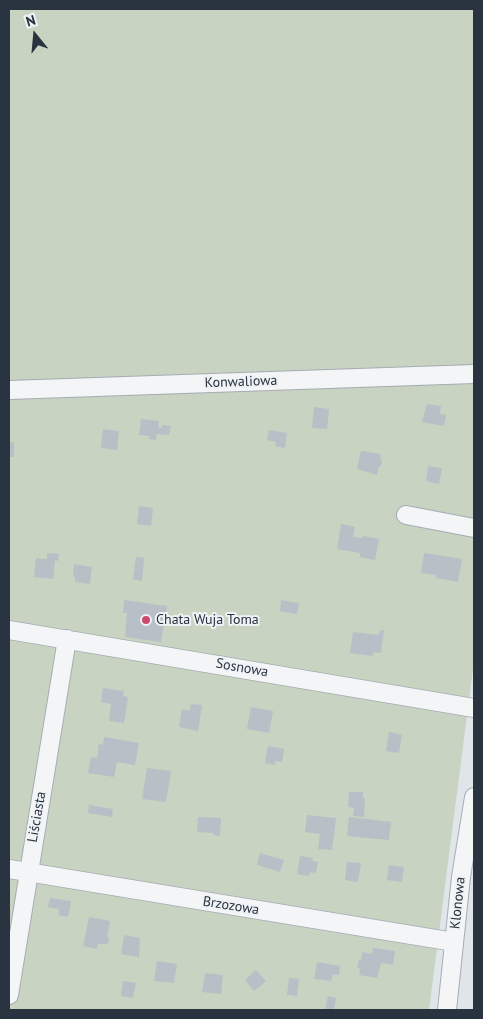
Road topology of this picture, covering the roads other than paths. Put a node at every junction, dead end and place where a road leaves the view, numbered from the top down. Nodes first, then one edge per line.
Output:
1 (474, 374) edge
2 (9, 390) edge
3 (406, 515) dead end
4 (474, 528) edge
5 (9, 630) edge
6 (67, 639) junction
7 (474, 708) edge
8 (474, 803) edge
9 (9, 869) edge
10 (28, 872) junction
11 (454, 942) junction
12 (9, 995) edge
13 (447, 1010) edge

1 - 2 street, Konwaliowa
3 - 4 street
5 - 6 street, Sosnowa
6 - 7 street, Sosnowa
6 - 10 street, Liściasta
8 - 11 street, Klonowa
9 - 10 street, Brzozowa
10 - 11 street, Brzozowa
10 - 12 street, Liściasta
11 - 13 street, Klonowa

